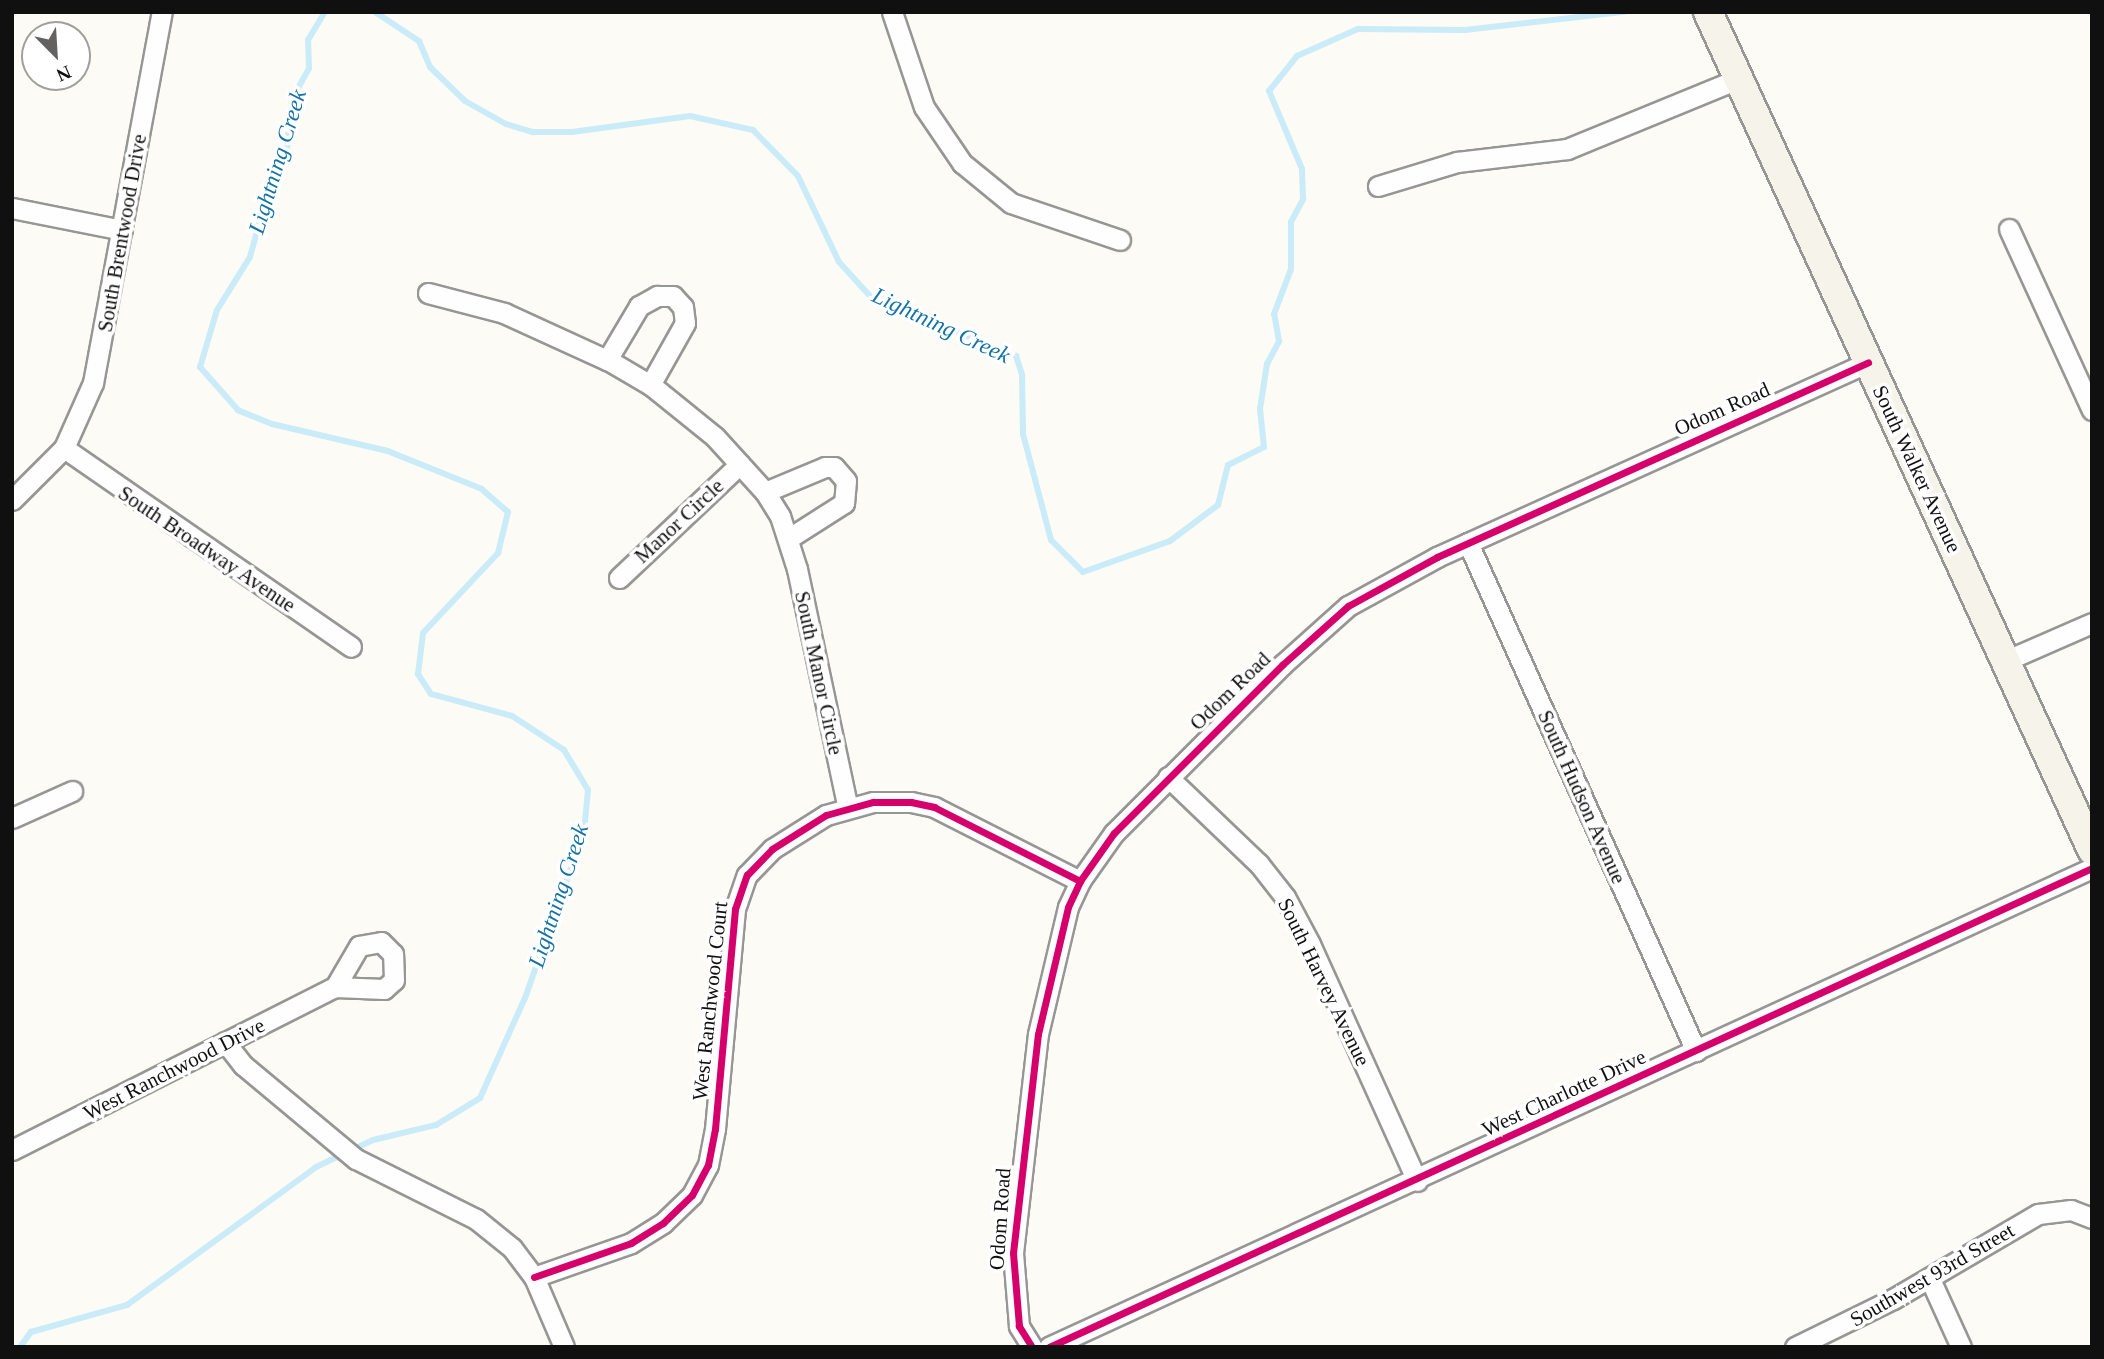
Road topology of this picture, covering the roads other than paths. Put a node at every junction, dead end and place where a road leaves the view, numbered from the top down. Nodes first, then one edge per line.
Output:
1 (162, 12) edge
2 (891, 12) edge
3 (1708, 12) edge
4 (1738, 79) junction
5 (1378, 186) dead end
6 (12, 208) edge
7 (2009, 229) dead end
8 (122, 230) junction
9 (1120, 240) dead end
10 (428, 293) dead end
11 (607, 359) junction
12 (1868, 362) junction
13 (650, 385) junction
14 (2092, 410) edge
15 (64, 448) junction
16 (740, 464) junction
17 (765, 492) junction
18 (12, 500) edge
19 (789, 538) junction
20 (1468, 543) junction
21 (619, 578) dead end
22 (2092, 623) edge
23 (351, 647) dead end
24 (2005, 661) junction
25 (1168, 777) junction
26 (72, 791) dead end
27 (848, 808) junction
28 (12, 818) edge
29 (2092, 850) edge
30 (2092, 868) edge
31 (1080, 881) junction
32 (335, 987) dead end
33 (225, 1042) junction
34 (1696, 1051) junction
35 (12, 1150) edge
36 (1417, 1181) junction
37 (2092, 1218) edge
38 (534, 1277) junction
39 (1930, 1279) junction
40 (564, 1347) edge
41 (1032, 1347) edge
42 (1049, 1347) edge
43 (1795, 1347) edge
44 (1961, 1347) edge

1 - 8 street, South Brentwood Drive
2 - 9 street
3 - 4 main road, South Walker Avenue
4 - 5 street
4 - 12 main road, South Walker Avenue
6 - 8 street
7 - 14 street
8 - 15 street, South Brentwood Drive
10 - 11 street, South Manor Circle
11 - 13 street, South Manor Circle
11 - 13 street
12 - 20 street, Odom Road
12 - 24 main road, South Walker Avenue
13 - 16 street, South Manor Circle
15 - 18 street
15 - 23 street, South Broadway Avenue
16 - 17 street, South Manor Circle
16 - 21 street, Manor Circle
17 - 19 street, South Manor Circle
17 - 19 street
19 - 27 street, South Manor Circle
20 - 25 street, Odom Road
20 - 34 street, South Hudson Avenue
22 - 24 street
24 - 29 main road, South Walker Avenue
25 - 31 street, Odom Road
25 - 36 street, South Harvey Avenue
26 - 28 street
27 - 31 street, West Ranchwood Court
27 - 38 street, West Ranchwood Court
30 - 34 street, West Charlotte Drive
31 - 41 street, Odom Road
32 - 33 street, West Ranchwood Drive
33 - 35 street, West Ranchwood Drive
33 - 38 street
34 - 36 street, West Charlotte Drive
36 - 42 street, West Charlotte Drive
37 - 39 street, Southwest 93rd Street
38 - 40 street
39 - 43 street, Southwest 93rd Street
39 - 44 street

